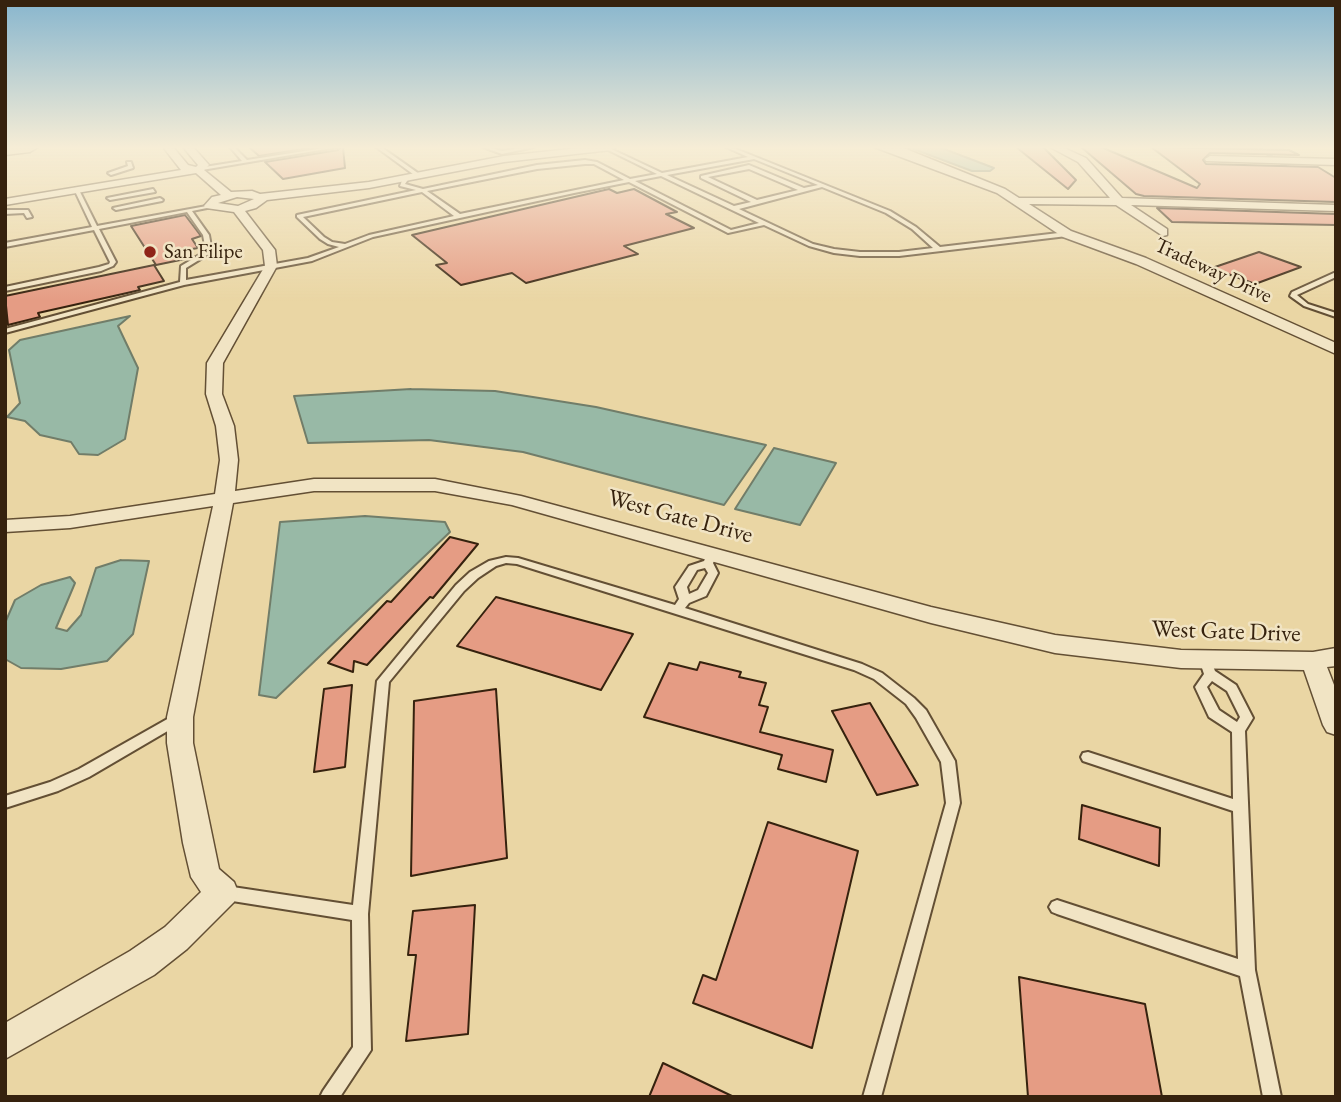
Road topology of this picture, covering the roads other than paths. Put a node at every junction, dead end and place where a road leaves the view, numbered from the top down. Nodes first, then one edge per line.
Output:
1 (26, 198) edge
2 (80, 198) edge
3 (142, 198) edge
4 (218, 198) edge
5 (260, 198) edge
6 (382, 198) edge
7 (434, 198) edge
8 (545, 198) edge
9 (665, 198) edge
10 (714, 198) edge
11 (748, 198) edge
12 (770, 198) edge
13 (856, 198) edge
14 (1015, 198) edge
15 (1116, 198) edge
16 (1260, 198) edge
17 (1020, 201) junction
18 (1118, 201) junction
19 (5, 202) edge
20 (756, 202) junction
21 (113, 203) edge
22 (210, 206) junction
23 (1269, 206) junction
24 (734, 208) junction
25 (1336, 208) edge
26 (238, 209) junction
27 (188, 210) junction
28 (5, 212) edge
29 (460, 217) junction
30 (29, 218) dead end
31 (764, 223) junction
32 (95, 228) junction
33 (1163, 232) dead end
34 (1068, 234) junction
35 (5, 244) edge
36 (345, 246) junction
37 (939, 249) junction
38 (270, 269) junction
39 (1336, 274) edge
40 (183, 283) junction
41 (5, 289) edge
42 (1336, 315) edge
43 (5, 331) edge
44 (1336, 349) edge
45 (224, 498) junction
46 (5, 526) edge
47 (711, 558) junction
48 (681, 605) junction
49 (1324, 659) edge
50 (1207, 667) junction
51 (180, 718) junction
52 (1336, 725) edge
53 (1238, 730) junction
54 (1088, 757) dead end
55 (5, 802) edge
56 (1240, 807) junction
57 (223, 892) junction
58 (1057, 906) dead end
59 (360, 914) junction
60 (1247, 970) junction
61 (5, 1042) edge
62 (330, 1097) edge
63 (872, 1097) edge
64 (1272, 1097) edge

1 - 19 street
2 - 32 lane
3 - 21 lane
4 - 22 street
5 - 26 street
6 - 36 lane
7 - 29 lane
8 - 29 lane
9 - 31 lane
10 - 24 lane
11 - 20 lane
12 - 20 lane
13 - 37 lane
14 - 17 street, Tradeway Drive
15 - 18 street
16 - 23 street
17 - 18 street
17 - 34 street, Tradeway Drive
18 - 23 street
18 - 33 street
20 - 24 lane
22 - 26 street
22 - 27 lane
23 - 25 street
24 - 31 lane
26 - 38 street
27 - 32 lane
27 - 40 lane
28 - 30 lane
29 - 36 lane
31 - 37 lane
32 - 35 lane
32 - 41 lane
34 - 37 lane
34 - 44 street, Tradeway Drive
36 - 38 lane
38 - 40 lane
38 - 45 street
39 - 42 lane
40 - 43 lane
45 - 46 street, West Gate Drive
45 - 47 street, West Gate Drive
45 - 51 street
47 - 48 lane
47 - 48 lane
47 - 50 street, West Gate Drive
48 - 59 lane
48 - 63 lane
49 - 50 street, West Gate Drive
49 - 52 street
50 - 53 lane
50 - 53 lane
51 - 55 lane
51 - 57 street
53 - 56 lane
54 - 56 lane
56 - 60 lane
57 - 59 lane
57 - 61 street
58 - 60 lane
59 - 62 lane
60 - 64 lane

